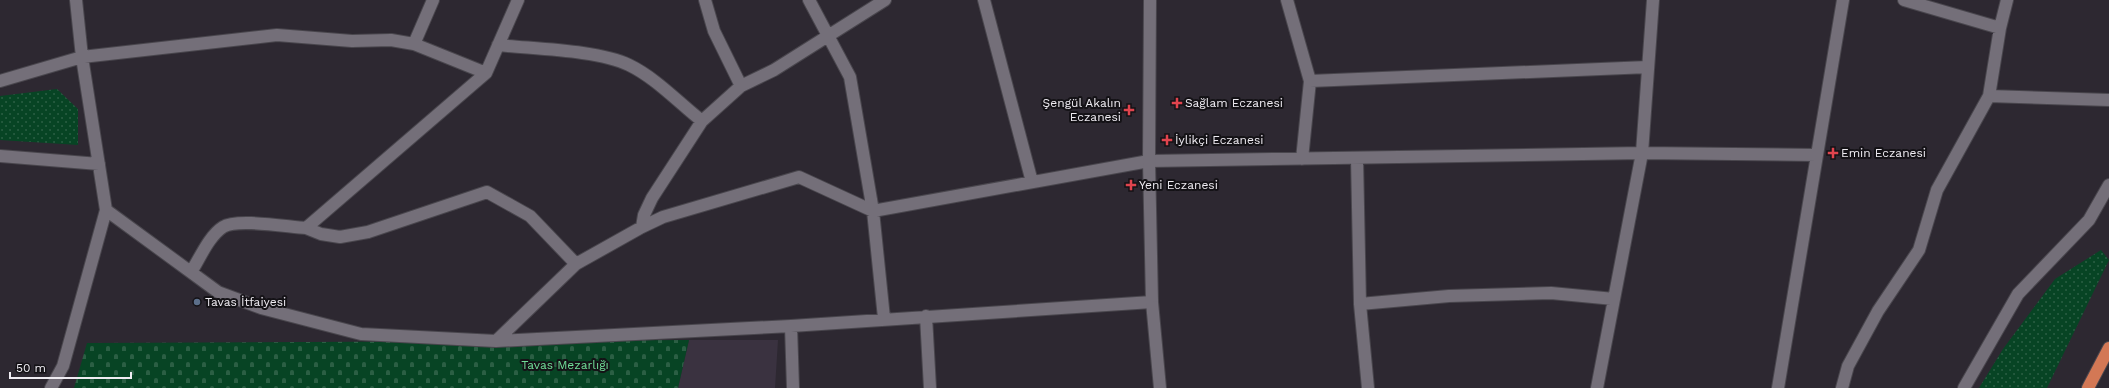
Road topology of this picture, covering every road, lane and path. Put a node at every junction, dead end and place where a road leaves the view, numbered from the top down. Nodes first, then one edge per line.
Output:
1 (76, 0) edge
2 (432, 0) edge
3 (518, 0) edge
4 (705, 0) edge
5 (808, 0) edge
6 (885, 0) edge
7 (984, 0) edge
8 (1150, 0) edge
9 (1287, 0) edge
10 (1653, 0) edge
11 (1843, 0) edge
12 (1904, 0) edge
13 (2007, 0) edge
14 (2000, 28) junction
15 (828, 35) junction
16 (414, 44) junction
17 (498, 45) junction
18 (82, 57) junction
19 (1648, 67) junction
20 (486, 73) junction
21 (0, 81) edge
22 (1310, 81) junction
23 (741, 86) junction
24 (1988, 96) junction
25 (2109, 100) edge
26 (702, 121) junction
27 (1642, 154) junction
28 (1817, 155) junction
29 (0, 156) edge
30 (1357, 158) junction
31 (1302, 159) junction
32 (1149, 161) junction
33 (99, 164) junction
34 (1032, 182) junction
35 (2109, 185) edge
36 (106, 210) junction
37 (873, 211) junction
38 (642, 227) junction
39 (306, 228) junction
40 (576, 264) junction
41 (191, 272) junction
42 (1614, 299) junction
43 (1152, 302) junction
44 (1360, 304) junction
45 (926, 316) junction
46 (884, 318) junction
47 (791, 326) junction
48 (496, 341) junction
49 (2109, 348) edge
50 (51, 388) edge
51 (793, 388) edge
52 (930, 388) edge
53 (1160, 388) edge
54 (1368, 388) edge
55 (1597, 388) edge
56 (1778, 388) edge
57 (1842, 388) edge
58 (1964, 388) edge
59 (2088, 388) edge

1 - 18 street
2 - 16 street
3 - 17 street
4 - 23 street
5 - 15 street
6 - 15 street
7 - 34 street
8 - 32 street
9 - 22 street
10 - 19 street
11 - 28 street
12 - 14 street
13 - 14 street
14 - 24 street
15 - 23 street
15 - 37 street
16 - 18 street
16 - 20 street
17 - 20 street
17 - 26 street
18 - 21 street
18 - 33 street
19 - 22 street
19 - 27 street
20 - 39 street
22 - 31 street
23 - 26 street
24 - 25 street
24 - 57 street
26 - 38 street
27 - 28 street
27 - 30 street
27 - 42 street
28 - 56 street
29 - 33 street
30 - 31 street
30 - 44 street
31 - 32 street
32 - 34 street
32 - 43 street
33 - 36 street
34 - 37 street
35 - 58 street
36 - 41 street
36 - 50 street
37 - 38 street
37 - 46 street
38 - 40 street
39 - 40 street
39 - 41 street
40 - 48 street
41 - 48 street
42 - 44 street
42 - 55 street
43 - 45 street
43 - 53 street
44 - 54 street
45 - 46 street
45 - 52 street
46 - 47 street
47 - 48 street
47 - 51 street
49 - 59 highway

